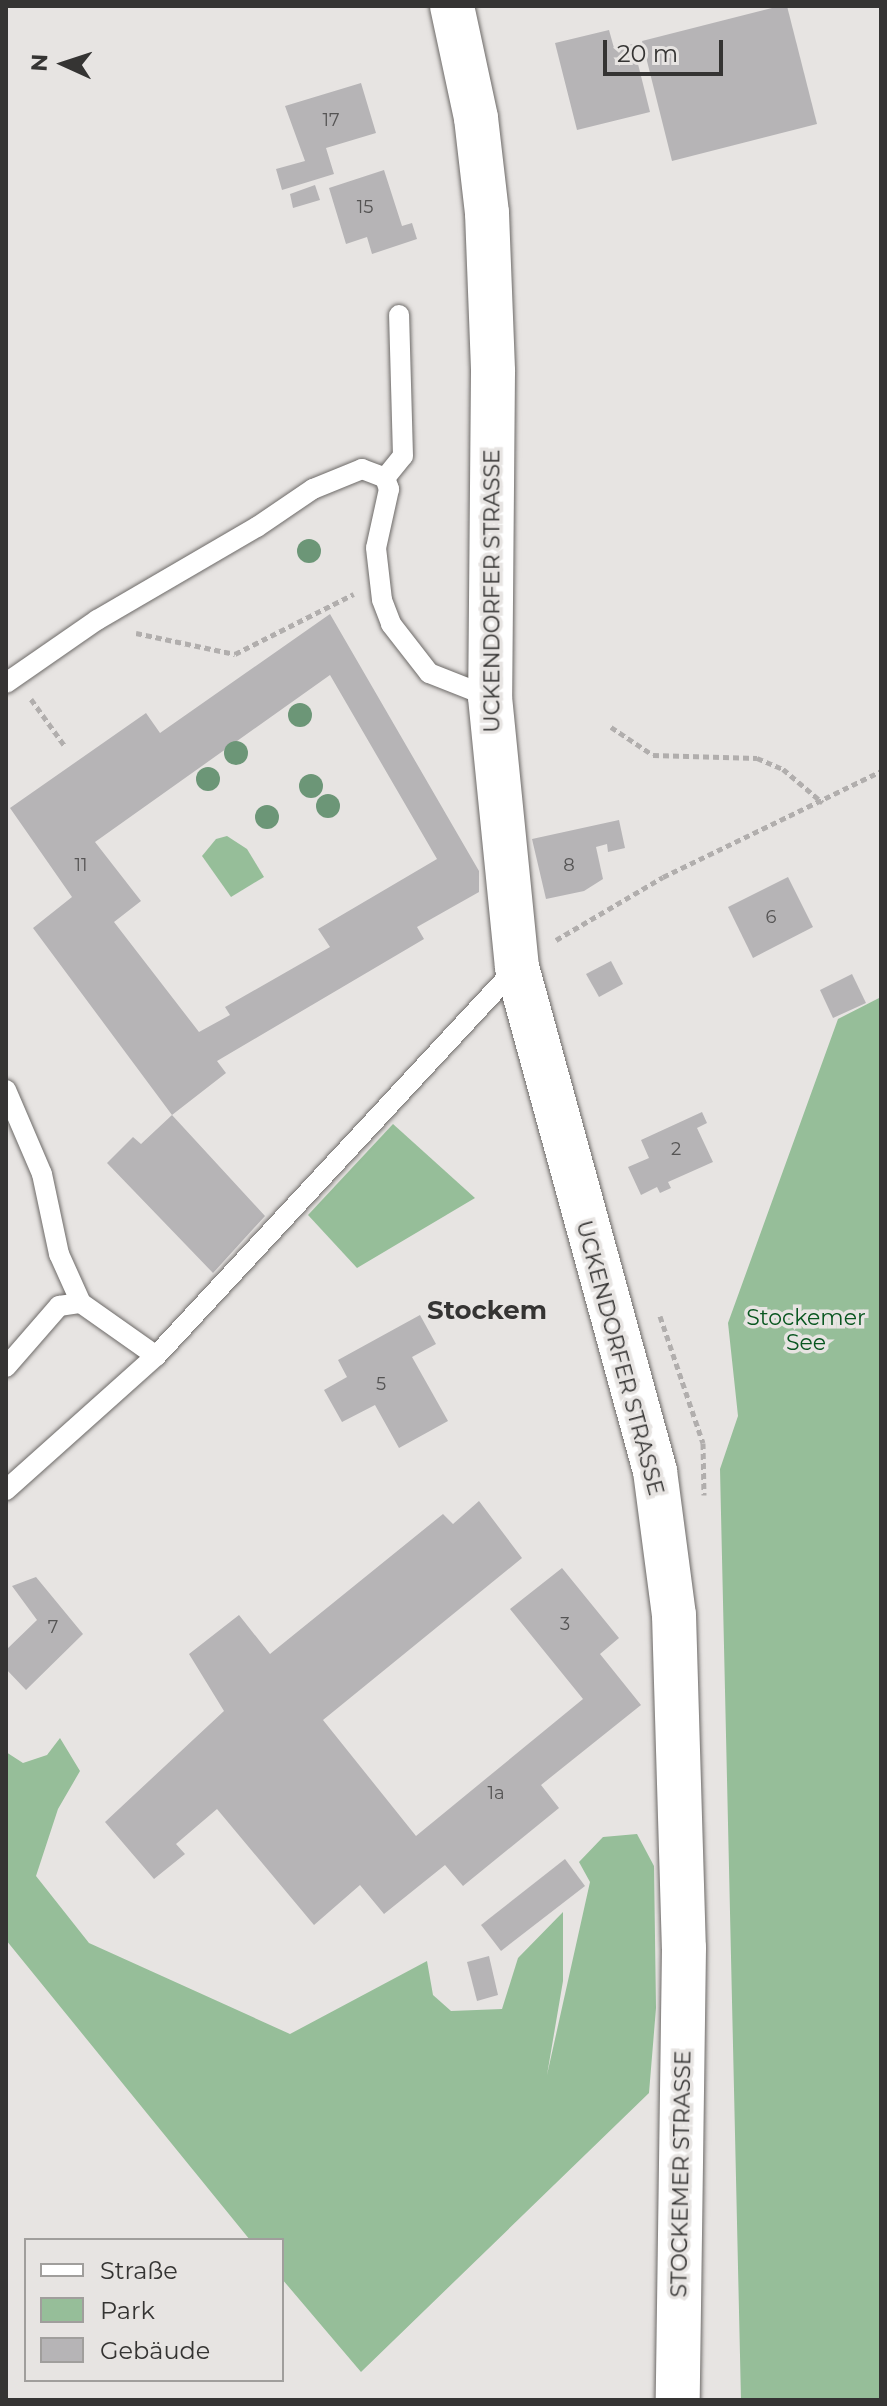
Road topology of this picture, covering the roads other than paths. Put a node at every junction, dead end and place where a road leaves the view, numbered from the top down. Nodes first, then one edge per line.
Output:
1 (452, 6) edge
2 (399, 315) dead end
3 (385, 478) junction
4 (10, 679) edge
5 (490, 697) junction
6 (517, 967) junction
7 (6, 1090) edge
8 (81, 1303) junction
9 (156, 1356) junction
10 (6, 1367) edge
11 (6, 1490) edge
12 (684, 1948) joint
13 (678, 2400) edge

1 - 5 main road, UCKENDORFER STRASSE
2 - 3 lane
3 - 4 lane
3 - 5 lane
5 - 6 main road, UCKENDORFER STRASSE
6 - 9 lane
6 - 12 main road, UCKENDORFER STRASSE
7 - 8 lane
8 - 9 lane
8 - 10 lane
9 - 11 lane
12 - 13 main road, STOCKEMER STRASSE

